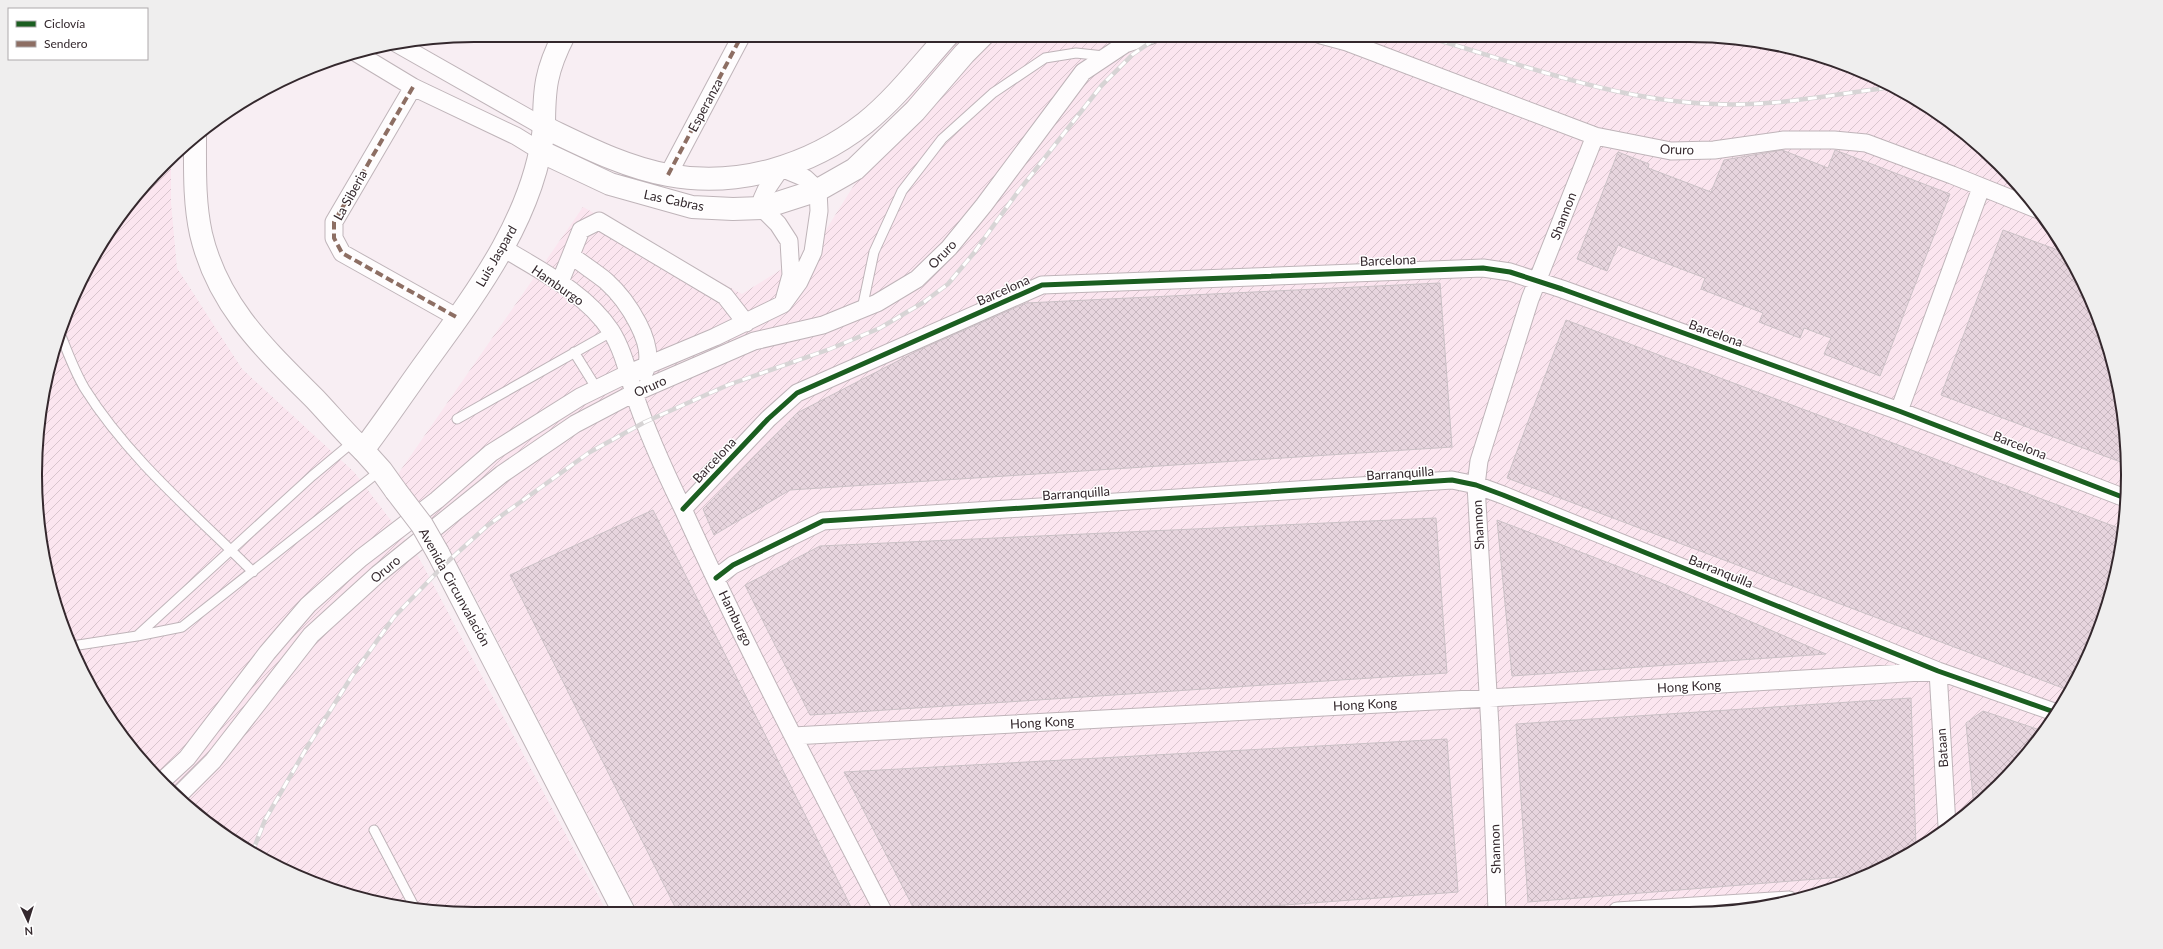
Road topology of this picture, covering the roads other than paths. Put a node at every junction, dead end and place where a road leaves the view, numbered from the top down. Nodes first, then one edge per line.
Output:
1 (560, 42) edge
2 (738, 42) edge
3 (942, 42) edge
4 (977, 42) edge
5 (1131, 42) edge
6 (1347, 42) edge
7 (405, 48) edge
8 (1104, 56) junction
9 (363, 57) edge
10 (413, 87) junction
11 (544, 127) junction
12 (1595, 136) junction
13 (195, 144) edge
14 (542, 152) junction
15 (781, 168) junction
16 (668, 175) junction
17 (1981, 188) junction
18 (818, 190) junction
19 (2028, 206) edge
20 (762, 208) junction
21 (503, 248) junction
22 (571, 255) junction
23 (1537, 281) junction
24 (560, 282) junction
25 (783, 304) junction
26 (862, 309) junction
27 (458, 318) junction
28 (746, 324) junction
29 (611, 332) junction
30 (64, 340) edge
31 (574, 352) junction
32 (649, 365) junction
33 (630, 373) junction
34 (597, 389) junction
35 (634, 393) junction
36 (1899, 411) junction
37 (457, 419) dead end
38 (358, 446) junction
39 (381, 470) junction
40 (1476, 485) junction
41 (2120, 496) edge
42 (683, 509) junction
43 (232, 550) junction
44 (253, 572) junction
45 (716, 578) junction
46 (137, 636) junction
47 (77, 645) edge
48 (1938, 671) junction
49 (1489, 698) junction
50 (2051, 711) edge
51 (793, 736) junction
52 (166, 777) edge
53 (182, 792) edge
54 (1947, 822) edge
55 (374, 830) dead end
56 (412, 902) edge
57 (1748, 903) edge
58 (621, 907) edge
59 (881, 907) edge
60 (1497, 907) edge
61 (1679, 907) edge

1 - 11 main road, Luis Jaspard
2 - 16 street, Esperanza
3 - 15 main road, Las Cabras
4 - 18 main road, Las Cabras
5 - 8 street, Oruro
6 - 12 street, Oruro
7 - 11 street, Las Cabras
8 - 26 street, Oruro
8 - 26 lane
9 - 10 street, Las Cabras
10 - 14 street, Las Cabras
10 - 27 street, La Siberia
11 - 14 main road, Luis Jaspard
11 - 16 main road, Las Cabras
12 - 17 street, Oruro
12 - 23 street, Shannon
13 - 38 main road, Avenida Circunvalación
14 - 20 main road, Las Cabras
14 - 21 main road, Luis Jaspard
15 - 16 main road, Las Cabras
15 - 18 street
15 - 20 street
17 - 19 street, Oruro
17 - 36 street
18 - 20 main road, Las Cabras
18 - 25 street
20 - 25 street
21 - 24 street, Hamburgo
21 - 27 main road, Luis Jaspard
22 - 24 street
22 - 28 street
22 - 32 street
23 - 36 street, Barcelona
23 - 40 street, Shannon
23 - 42 street, Barcelona
24 - 29 street, Hamburgo
25 - 28 street, Oruro
26 - 35 street, Oruro
27 - 38 main road, Luis Jaspard
28 - 32 street, Oruro
29 - 31 lane
29 - 33 street, Hamburgo
30 - 43 lane
31 - 34 lane
31 - 37 lane
32 - 33 street, Oruro
32 - 35 street
33 - 34 street, Oruro
33 - 35 street, Hamburgo
34 - 52 street, Oruro
35 - 42 street, Hamburgo
35 - 53 street, Oruro
36 - 41 street, Barcelona
38 - 39 main road, Avenida Circunvalación
38 - 43 lane
39 - 44 lane
39 - 58 main road, Avenida Circunvalación, bridge
40 - 45 street, Barranquilla
40 - 48 street, Barranquilla
40 - 49 street, Shannon
42 - 45 street, Hamburgo
43 - 44 lane
43 - 46 lane
44 - 46 lane
45 - 51 street, Hamburgo
46 - 47 lane
48 - 49 street, Hong Kong
48 - 50 street, Barranquilla
48 - 54 street, Bataan
49 - 51 street, Hong Kong
49 - 60 street, Shannon
51 - 59 street, Hamburgo
55 - 56 lane
57 - 61 street

